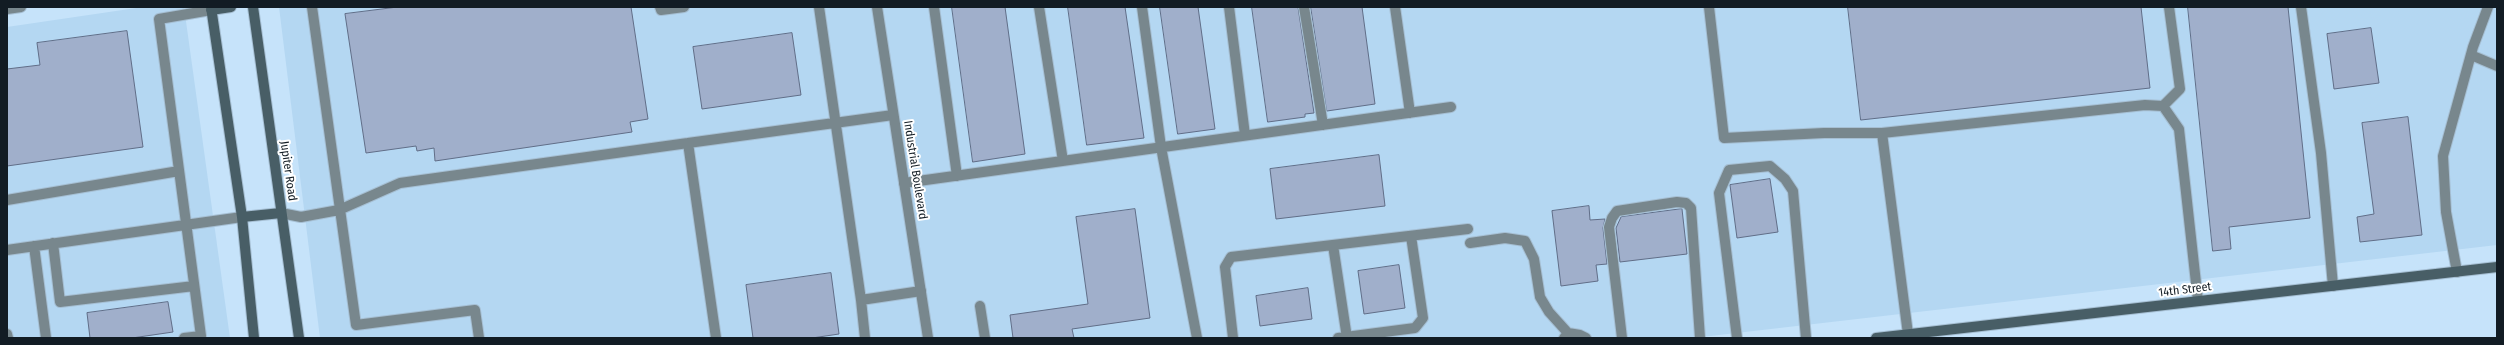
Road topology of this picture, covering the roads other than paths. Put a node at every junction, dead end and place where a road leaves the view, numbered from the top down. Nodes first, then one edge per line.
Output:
1 (21, 7) edge
2 (231, 7) edge
3 (253, 7) edge
4 (312, 7) edge
5 (660, 7) edge
6 (684, 7) edge
7 (819, 7) edge
8 (877, 7) edge
9 (934, 7) edge
10 (1039, 7) edge
11 (1142, 7) edge
12 (1229, 7) edge
13 (1304, 7) edge
14 (1395, 7) edge
15 (1709, 7) edge
16 (2169, 7) edge
17 (2301, 7) edge
18 (2488, 7) edge
19 (7, 9) edge
20 (211, 9) edge
21 (2471, 55) junction
22 (2497, 66) edge
23 (2163, 106) junction
24 (1451, 107) dead end
25 (1410, 113) junction
26 (894, 115) junction
27 (835, 123) junction
28 (1323, 125) junction
29 (1882, 134) junction
30 (1245, 135) junction
31 (688, 143) junction
32 (1161, 147) junction
33 (1063, 161) junction
34 (179, 171) junction
35 (957, 176) junction
36 (904, 183) junction
37 (7, 200) edge
38 (339, 210) junction
39 (281, 213) junction
40 (242, 217) junction
41 (185, 224) junction
42 (1468, 229) dead end
43 (1411, 236) junction
44 (1470, 243) dead end
45 (53, 244) junction
46 (1333, 245) junction
47 (34, 246) junction
48 (7, 250) edge
49 (2497, 267) edge
50 (2457, 272) junction
51 (194, 286) junction
52 (2333, 286) junction
53 (921, 291) junction
54 (861, 300) junction
55 (2198, 301) junction
56 (980, 306) dead end
57 (7, 334) edge
58 (1908, 334) junction
59 (1566, 335) edge
60 (8, 338) edge
61 (46, 338) edge
62 (184, 338) edge
63 (254, 338) edge
64 (299, 338) edge
65 (479, 338) edge
66 (716, 338) edge
67 (865, 338) edge
68 (928, 338) edge
69 (985, 338) edge
70 (1197, 338) edge
71 (1232, 338) edge
72 (1344, 338) edge
73 (1586, 338) edge
74 (1622, 338) edge
75 (1700, 338) edge
76 (1737, 338) edge
77 (1806, 338) edge
78 (1876, 338) edge

1 - 19 street
2 - 20 main road
3 - 39 main road, Jupiter Road
4 - 38 street
5 - 6 street
7 - 27 street
8 - 26 street, Industrial Boulevard
9 - 35 street
10 - 33 street
11 - 32 street
12 - 30 street
13 - 28 street
14 - 25 street
15 - 29 street
16 - 23 street
17 - 52 street
18 - 21 street
20 - 34 street
20 - 40 main road
21 - 22 street
21 - 50 street
23 - 29 street
23 - 55 street
24 - 25 street
25 - 28 street
26 - 27 street
26 - 36 street, Industrial Boulevard
27 - 31 street
27 - 54 street
28 - 30 street
29 - 58 street
30 - 32 street
31 - 38 street
31 - 66 street
32 - 33 street
32 - 70 street
33 - 35 street
34 - 37 street
34 - 41 street
35 - 36 street
36 - 53 street, Industrial Boulevard
38 - 39 street
38 - 65 street
39 - 40 main road
39 - 64 main road, Jupiter Road
40 - 41 street
40 - 63 main road
41 - 45 street
41 - 51 street
42 - 43 street
43 - 46 street
43 - 72 street
44 - 59 street
45 - 47 street
45 - 51 street
46 - 71 street
46 - 72 street
47 - 48 street
47 - 61 street
49 - 50 main road, 14th Street
50 - 52 main road, 14th Street
51 - 62 street
52 - 55 main road, 14th Street
53 - 54 street
53 - 68 street, Industrial Boulevard
54 - 67 street
55 - 58 main road, 14th Street
56 - 69 street
57 - 60 street
58 - 78 main road, 14th Street
59 - 73 street
74 - 75 street
76 - 77 street

